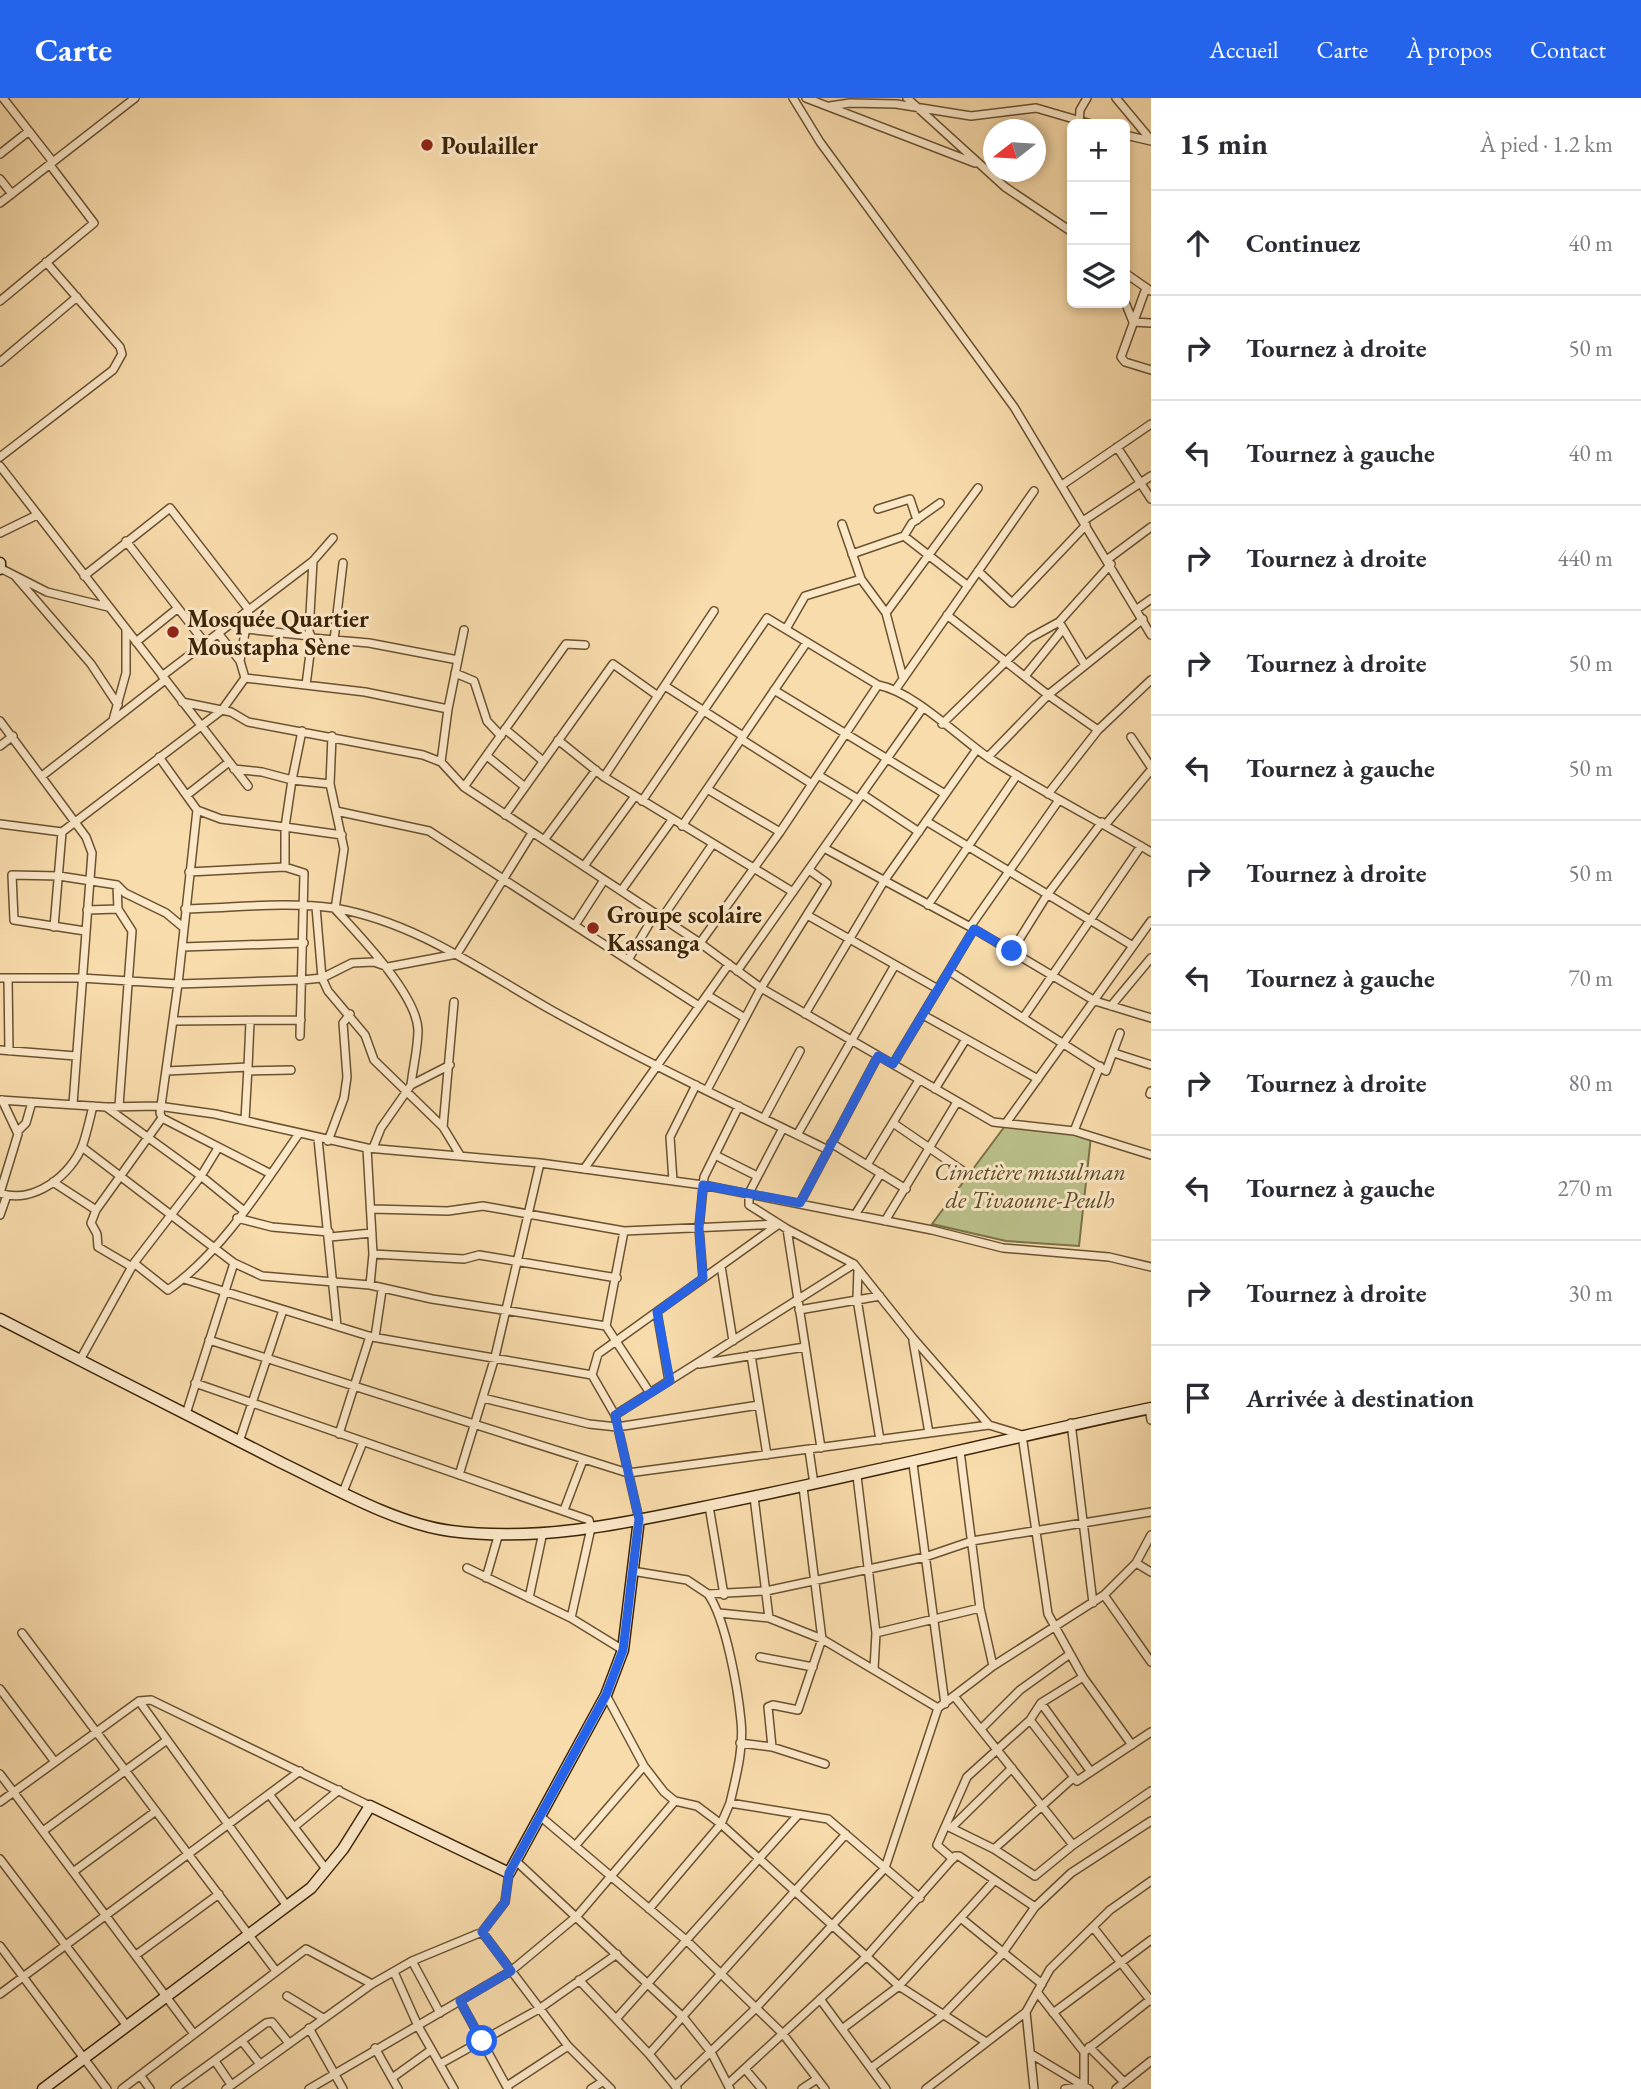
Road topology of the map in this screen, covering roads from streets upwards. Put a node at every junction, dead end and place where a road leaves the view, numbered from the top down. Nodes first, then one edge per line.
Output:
1 (3, 98) edge
2 (135, 98) edge
3 (793, 98) edge
4 (806, 98) edge
5 (907, 98) edge
6 (1087, 98) edge
7 (1116, 98) edge
8 (830, 106) junction
9 (918, 107) junction
10 (1070, 119) edge
11 (1080, 119) edge
12 (29, 131) junction
13 (1130, 136) edge
14 (1151, 141) edge
15 (0, 154) edge
16 (52, 164) junction
17 (980, 166) junction
18 (0, 179) edge
19 (12, 194) junction
20 (0, 203) edge
21 (1067, 229) edge
22 (47, 262) junction
23 (1130, 276) edge
24 (1149, 289) edge
25 (77, 297) junction
26 (0, 300) edge
27 (1127, 308) edge
28 (1133, 322) junction
29 (1151, 323) edge
30 (0, 362) edge
31 (1151, 370) edge
32 (1151, 425) edge
33 (1117, 447) junction
34 (0, 457) edge
35 (0, 466) edge
36 (1151, 476) edge
37 (1140, 483) junction
38 (1062, 485) junction
39 (978, 488) dead end
40 (1034, 491) dead end
41 (1151, 499) edge
42 (940, 503) dead end
43 (878, 509) dead end
44 (37, 514) junction
45 (917, 520) junction
46 (1084, 523) junction
47 (842, 524) dead end
48 (1151, 527) edge
49 (0, 533) edge
50 (904, 536) junction
51 (333, 538) dead end
52 (126, 541) junction
53 (852, 554) junction
54 (928, 555) junction
55 (313, 561) junction
56 (1110, 561) junction
57 (343, 563) dead end
58 (0, 567) edge
59 (978, 571) junction
60 (15, 576) junction
61 (84, 576) junction
62 (861, 579) junction
63 (968, 586) junction
64 (1151, 599) edge
65 (108, 607) junction
66 (178, 608) junction
67 (1137, 609) junction
68 (249, 610) junction
69 (714, 611) dead end
70 (886, 613) junction
71 (947, 615) junction
72 (1143, 619) junction
73 (1061, 625) junction
74 (125, 629) junction
75 (246, 629) junction
76 (786, 629) junction
77 (464, 630) dead end
78 (218, 633) junction
79 (1151, 635) edge
80 (311, 637) junction
81 (334, 640) junction
82 (136, 642) junction
83 (807, 642) junction
84 (205, 643) junction
85 (585, 645) dead end
86 (458, 660) junction
87 (240, 661) junction
88 (1006, 661) junction
89 (1085, 665) junction
90 (455, 673) junction
91 (1025, 676) junction
92 (163, 678) junction
93 (245, 678) junction
94 (903, 678) junction
95 (1151, 680) edge
96 (306, 685) junction
97 (878, 685) junction
98 (665, 686) junction
99 (896, 689) junction
100 (774, 690) junction
101 (1048, 695) junction
102 (658, 696) junction
103 (182, 702) junction
104 (118, 705) junction
105 (448, 709) junction
106 (922, 709) junction
107 (222, 710) junction
108 (704, 711) junction
109 (0, 721) edge
110 (113, 721) junction
111 (942, 724) junction
112 (201, 726) junction
113 (1098, 730) junction
114 (302, 731) junction
115 (503, 733) junction
116 (846, 734) junction
117 (13, 736) junction
118 (332, 736) junction
119 (1131, 737) dead end
120 (742, 738) junction
121 (558, 740) junction
122 (0, 746) edge
123 (977, 749) junction
124 (487, 756) junction
125 (159, 757) junction
126 (988, 757) junction
127 (887, 759) junction
128 (543, 761) junction
129 (441, 762) junction
130 (232, 766) junction
131 (1151, 768) edge
132 (596, 770) junction
133 (818, 775) junction
134 (1017, 775) junction
135 (42, 776) junction
136 (604, 777) junction
137 (292, 780) junction
138 (330, 784) junction
139 (812, 784) junction
140 (248, 786) dead end
141 (464, 787) junction
142 (525, 787) junction
143 (707, 789) junction
144 (945, 794) junction
145 (1048, 794) junction
146 (187, 795) junction
147 (635, 796) junction
148 (860, 797) junction
149 (1059, 800) junction
150 (642, 801) junction
151 (197, 810) junction
152 (336, 811) junction
153 (505, 815) junction
154 (672, 820) junction
155 (926, 821) junction
156 (74, 822) junction
157 (1104, 823) junction
158 (0, 824) edge
159 (682, 826) junction
160 (285, 827) junction
161 (62, 832) junction
162 (780, 832) junction
163 (919, 832) junction
164 (532, 833) junction
165 (342, 835) junction
166 (544, 840) junction
167 (1151, 841) edge
168 (712, 845) junction
169 (968, 847) junction
170 (824, 848) junction
171 (1146, 849) edge
172 (584, 866) junction
173 (285, 867) junction
174 (751, 869) junction
175 (809, 870) junction
176 (189, 872) junction
177 (1009, 872) junction
178 (59, 876) junction
179 (503, 879) junction
180 (90, 880) junction
181 (604, 880) junction
182 (884, 881) junction
183 (117, 885) junction
184 (621, 891) junction
185 (793, 892) junction
186 (1048, 895) junction
187 (928, 905) junction
188 (305, 906) junction
189 (316, 907) junction
190 (118, 909) junction
191 (186, 909) junction
192 (335, 909) junction
193 (87, 910) junction
194 (807, 915) junction
195 (659, 916) junction
196 (1090, 920) junction
197 (1151, 921) edge
198 (575, 925) junction
199 (54, 927) junction
200 (184, 928) junction
201 (972, 928) junction
202 (85, 931) junction
203 (1143, 932) junction
204 (1151, 938) edge
205 (850, 939) junction
206 (304, 943) junction
207 (700, 943) junction
208 (1133, 946) junction
209 (182, 947) junction
210 (1012, 951) junction
211 (457, 954) junction
212 (1151, 958) edge
213 (628, 960) junction
214 (729, 964) junction
215 (895, 965) junction
216 (388, 967) junction
217 (737, 971) junction
218 (949, 971) junction
219 (1053, 976) junction
220 (4, 978) edge
221 (81, 978) junction
222 (322, 978) junction
223 (302, 980) junction
224 (130, 981) junction
225 (178, 984) junction
226 (761, 988) junction
227 (938, 989) junction
228 (707, 995) junction
229 (1095, 1001) junction
230 (454, 1002) dead end
231 (699, 1006) junction
232 (1111, 1006) junction
233 (350, 1014) junction
234 (805, 1014) junction
235 (923, 1015) junction
236 (745, 1018) junction
237 (1023, 1018) junction
238 (1151, 1018) edge
239 (301, 1020) junction
240 (174, 1021) junction
241 (250, 1022) junction
242 (1120, 1033) dead end
243 (300, 1036) dead end
244 (966, 1039) junction
245 (852, 1041) junction
246 (1063, 1043) junction
247 (4, 1050) edge
248 (800, 1051) dead end
249 (1114, 1053) junction
250 (76, 1056) junction
251 (878, 1056) junction
252 (893, 1064) junction
253 (450, 1065) junction
254 (1151, 1065) edge
255 (658, 1066) junction
256 (1100, 1066) junction
257 (248, 1069) junction
258 (291, 1070) dead end
259 (167, 1071) junction
260 (1038, 1079) junction
261 (919, 1080) junction
262 (411, 1085) junction
263 (696, 1085) junction
264 (935, 1089) junction
265 (707, 1090) junction
266 (404, 1093) junction
267 (1, 1100) edge
268 (32, 1102) junction
269 (957, 1102) junction
270 (73, 1104) junction
271 (93, 1106) junction
272 (119, 1106) junction
273 (158, 1106) junction
274 (739, 1106) junction
275 (106, 1107) junction
276 (162, 1118) junction
277 (764, 1118) junction
278 (245, 1120) junction
279 (892, 1123) junction
280 (1006, 1123) junction
281 (443, 1127) junction
282 (783, 1128) junction
283 (18, 1130) junction
284 (1074, 1131) junction
285 (298, 1135) junction
286 (797, 1135) junction
287 (149, 1138) junction
288 (318, 1139) junction
289 (328, 1141) junction
290 (82, 1147) junction
291 (830, 1147) junction
292 (218, 1148) junction
293 (370, 1148) junction
294 (931, 1149) junction
295 (460, 1155) junction
296 (715, 1155) junction
297 (1151, 1155) edge
298 (540, 1163) junction
299 (867, 1165) junction
300 (584, 1169) junction
301 (963, 1171) dead end
302 (881, 1173) junction
303 (271, 1174) junction
304 (201, 1175) junction
305 (757, 1176) junction
306 (122, 1177) junction
307 (673, 1181) junction
308 (53, 1182) junction
309 (703, 1185) junction
310 (906, 1189) junction
311 (749, 1193) junction
312 (3, 1194) edge
313 (800, 1203) junction
314 (372, 1209) junction
315 (96, 1210) junction
316 (244, 1211) junction
317 (529, 1214) junction
318 (0, 1215) edge
319 (171, 1215) junction
320 (855, 1215) junction
321 (237, 1218) junction
322 (885, 1221) junction
323 (779, 1224) junction
324 (699, 1228) junction
325 (787, 1229) junction
326 (624, 1231) junction
327 (372, 1233) junction
328 (329, 1235) junction
329 (213, 1247) junction
330 (373, 1254) junction
331 (519, 1262) junction
332 (234, 1263) junction
333 (133, 1265) junction
334 (721, 1266) junction
335 (856, 1266) junction
336 (1151, 1267) edge
337 (617, 1278) junction
338 (703, 1278) junction
339 (184, 1279) junction
340 (334, 1280) junction
341 (370, 1284) junction
342 (382, 1290) junction
343 (225, 1292) junction
344 (880, 1296) junction
345 (798, 1299) junction
346 (857, 1299) junction
347 (283, 1310) junction
348 (507, 1310) junction
349 (799, 1310) junction
350 (657, 1312) junction
351 (0, 1319) edge
352 (337, 1326) junction
353 (606, 1326) junction
354 (372, 1337) junction
355 (913, 1338) junction
356 (209, 1340) junction
357 (733, 1340) junction
358 (616, 1341) junction
359 (805, 1347) junction
360 (751, 1355) junction
361 (495, 1357) junction
362 (267, 1358) junction
363 (80, 1360) junction
364 (695, 1365) junction
365 (592, 1375) junction
366 (670, 1381) junction
367 (195, 1384) junction
368 (355, 1385) junction
369 (650, 1393) junction
370 (482, 1398) junction
371 (253, 1404) junction
372 (759, 1405) junction
373 (1150, 1408) edge
374 (186, 1414) junction
375 (615, 1415) junction
376 (1151, 1420) edge
377 (1071, 1423) junction
378 (474, 1425) junction
379 (989, 1425) junction
380 (617, 1427) junction
381 (929, 1433) junction
382 (340, 1434) junction
383 (1022, 1435) junction
384 (880, 1440) junction
385 (239, 1442) junction
386 (363, 1442) junction
387 (821, 1448) junction
388 (809, 1450) junction
389 (960, 1451) junction
390 (767, 1455) junction
391 (583, 1460) junction
392 (913, 1464) junction
393 (628, 1473) junction
394 (459, 1475) junction
395 (857, 1476) junction
396 (814, 1484) junction
397 (803, 1487) junction
398 (343, 1492) junction
399 (754, 1497) junction
400 (709, 1506) junction
401 (565, 1510) junction
402 (1151, 1512) edge
403 (639, 1519) junction
404 (1084, 1525) junction
405 (591, 1528) junction
406 (543, 1532) junction
407 (499, 1533) junction
408 (1034, 1533) junction
409 (1151, 1535) edge
410 (972, 1541) junction
411 (925, 1557) junction
412 (1136, 1563) junction
413 (467, 1568) dead end
414 (868, 1569) junction
415 (632, 1571) junction
416 (1151, 1572) edge
417 (486, 1578) junction
418 (816, 1580) junction
419 (766, 1591) junction
420 (708, 1594) junction
421 (724, 1595) junction
422 (1104, 1595) junction
423 (529, 1598) junction
424 (1093, 1603) junction
425 (980, 1608) junction
426 (719, 1613) junction
427 (571, 1618) junction
428 (769, 1618) junction
429 (934, 1620) junction
430 (1053, 1627) junction
431 (22, 1633) dead end
432 (876, 1633) junction
433 (822, 1639) junction
434 (623, 1650) junction
435 (1070, 1654) junction
436 (760, 1657) dead end
437 (1151, 1662) edge
438 (993, 1666) junction
439 (813, 1667) junction
440 (874, 1669) junction
441 (1083, 1677) junction
442 (0, 1689) edge
443 (606, 1695) junction
444 (954, 1696) junction
445 (139, 1701) junction
446 (1041, 1703) junction
447 (941, 1706) junction
448 (1030, 1720) junction
449 (981, 1729) junction
450 (96, 1732) junction
451 (1151, 1732) edge
452 (167, 1740) junction
453 (740, 1743) junction
454 (1132, 1745) junction
455 (772, 1747) junction
456 (996, 1749) junction
457 (55, 1762) junction
458 (825, 1764) dead end
459 (644, 1766) junction
460 (1012, 1768) junction
461 (125, 1770) junction
462 (300, 1771) junction
463 (1091, 1772) junction
464 (0, 1774) edge
465 (1074, 1777) junction
466 (339, 1790) junction
467 (1151, 1791) edge
468 (14, 1792) junction
469 (269, 1794) junction
470 (675, 1801) junction
471 (0, 1802) edge
472 (730, 1803) junction
473 (1041, 1806) junction
474 (370, 1807) junction
475 (156, 1811) junction
476 (798, 1815) junction
477 (540, 1816) junction
478 (1151, 1821) edge
479 (228, 1824) junction
480 (721, 1824) junction
481 (294, 1827) junction
482 (949, 1827) junction
483 (43, 1831) junction
484 (846, 1834) junction
485 (1073, 1845) junction
486 (575, 1846) junction
487 (994, 1849) junction
488 (188, 1854) junction
489 (0, 1859) edge
490 (953, 1859) junction
491 (758, 1860) junction
492 (516, 1861) junction
493 (885, 1868) junction
494 (326, 1869) junction
495 (73, 1872) junction
496 (509, 1873) junction
497 (611, 1876) junction
498 (994, 1881) junction
499 (1151, 1881) edge
500 (794, 1892) junction
501 (219, 1894) junction
502 (920, 1898) junction
503 (287, 1906) junction
504 (1035, 1907) junction
505 (649, 1909) junction
506 (106, 1916) junction
507 (577, 1916) junction
508 (962, 1919) junction
509 (832, 1926) junction
510 (1093, 1927) junction
511 (482, 1932) junction
512 (249, 1935) junction
513 (686, 1940) junction
514 (1151, 1940) edge
515 (66, 1945) junction
516 (0, 1946) edge
517 (617, 1954) junction
518 (1002, 1954) junction
519 (136, 1955) junction
520 (866, 1957) junction
521 (412, 1961) junction
522 (1121, 1962) junction
523 (276, 1971) junction
524 (511, 1971) junction
525 (394, 1972) junction
526 (721, 1975) junction
527 (23, 1977) junction
528 (579, 1980) junction
529 (372, 1984) junction
530 (649, 1984) junction
531 (1042, 1984) junction
532 (899, 1986) junction
533 (1037, 1992) junction
534 (0, 1994) edge
535 (166, 1996) junction
536 (287, 1996) dead end
537 (820, 1999) junction
538 (1151, 2000) edge
539 (460, 2001) junction
540 (538, 2009) junction
541 (755, 2009) junction
542 (1026, 2012) junction
543 (440, 2013) junction
544 (1053, 2013) junction
545 (943, 2015) junction
546 (683, 2017) junction
547 (323, 2018) junction
548 (616, 2019) junction
549 (127, 2026) junction
550 (418, 2026) junction
551 (309, 2028) junction
552 (842, 2029) junction
553 (194, 2034) junction
554 (783, 2034) junction
555 (242, 2041) junction
556 (482, 2041) junction
557 (288, 2042) junction
558 (986, 2042) junction
559 (568, 2046) junction
560 (375, 2049) junction
561 (1087, 2049) junction
562 (431, 2050) junction
563 (711, 2052) junction
564 (649, 2054) junction
565 (1031, 2054) junction
566 (84, 2058) junction
567 (215, 2061) junction
568 (1151, 2061) edge
569 (259, 2063) junction
570 (440, 2064) junction
571 (745, 2068) junction
572 (871, 2068) junction
573 (334, 2074) junction
574 (140, 2075) junction
575 (392, 2078) junction
576 (817, 2078) junction
577 (940, 2078) junction
578 (603, 2082) junction
579 (1124, 2082) junction
580 (228, 2086) edge
581 (729, 2087) edge
582 (507, 2088) edge
583 (676, 2088) edge
584 (1086, 2088) edge
585 (43, 2089) edge
586 (107, 2089) edge
587 (122, 2089) edge
588 (150, 2089) edge
589 (175, 2089) edge
590 (309, 2089) edge
591 (343, 2089) edge
592 (398, 2089) edge
593 (454, 2089) edge
594 (591, 2089) edge
595 (611, 2089) edge
596 (762, 2089) edge
597 (802, 2089) edge
598 (825, 2089) edge
599 (886, 2089) edge
600 (926, 2089) edge
601 (940, 2089) edge
602 (1034, 2089) edge
603 (1065, 2089) edge
604 (1116, 2089) edge

1 - 12 street
2 - 16 street
3 - 38 street
4 - 8 street
5 - 9 street
6 - 11 street
7 - 14 street
8 - 9 street
8 - 17 street
9 - 10 street
9 - 17 street
12 - 15 street
12 - 16 street
13 - 14 street
16 - 19 street
16 - 22 street
17 - 21 street
18 - 19 street
19 - 20 street
22 - 25 street
22 - 26 street
23 - 24 street
24 - 28 street
25 - 30 street
25 - 34 street
27 - 28 street
28 - 29 street
28 - 31 street
32 - 33 street
33 - 37 street
33 - 38 street
35 - 44 street
36 - 37 street
37 - 41 street
37 - 46 street
38 - 46 street
39 - 54 street
40 - 59 street
42 - 45 street
43 - 45 street
44 - 49 street
44 - 61 street
45 - 50 street
46 - 56 street
46 - 59 street
47 - 53 street
48 - 56 street
50 - 53 street
50 - 54 street
51 - 55 street
52 - 61 street
52 - 66 street
52 - 68 street
53 - 62 street
54 - 63 street
54 - 70 street
55 - 68 street
55 - 80 street
56 - 67 street
56 - 73 street
57 - 81 street
58 - 60 street
59 - 63 street
60 - 65 street
60 - 104 street
61 - 65 street
62 - 70 street
62 - 76 street
63 - 71 street
64 - 67 street
65 - 74 street
66 - 82 street
66 - 84 street
67 - 72 street
68 - 75 street
68 - 78 street
69 - 98 street
70 - 94 street
71 - 88 street
71 - 94 street
72 - 79 street
72 - 89 street
73 - 88 street
73 - 89 street
73 - 91 street
74 - 82 street
74 - 104 street
75 - 80 street
75 - 87 street
76 - 83 street
76 - 108 street
77 - 86 street
78 - 84 street
78 - 87 street
80 - 81 street
80 - 96 street
81 - 86 street
82 - 92 street
83 - 97 street
83 - 100 street
84 - 92 street
85 - 115 street
86 - 90 street
87 - 93 street
88 - 91 street
88 - 111 street
89 - 101 street
90 - 105 street
90 - 115 street
91 - 101 street
92 - 103 street
92 - 110 street
93 - 96 street
93 - 107 street
94 - 99 street
95 - 113 street
96 - 105 street
97 - 99 street
97 - 116 street
98 - 102 street
98 - 108 street
99 - 106 street
100 - 116 street
100 - 120 street
101 - 113 street
101 - 126 street
102 - 121 street
102 - 136 street
103 - 107 street
103 - 112 street
104 - 110 street
105 - 129 street
106 - 111 street
106 - 127 street
107 - 112 street
107 - 114 street
108 - 120 street
108 - 150 street
109 - 117 street
110 - 135 street
111 - 123 street
112 - 125 street
112 - 130 street
113 - 145 street
114 - 118 street
114 - 137 street
115 - 124 street
115 - 128 street
116 - 127 street
116 - 133 street
117 - 122 street
117 - 135 street
118 - 129 street
118 - 138 street
119 - 131 street
120 - 139 street
120 - 143 street
121 - 128 street
121 - 132 street
123 - 126 street
123 - 144 street
124 - 141 street
124 - 142 street
125 - 146 street
125 - 156 street
126 - 134 street
127 - 144 street
127 - 148 street
128 - 142 street
129 - 141 street
130 - 137 street
130 - 140 street
130 - 146 street
131 - 157 street
132 - 136 street
132 - 166 street
133 - 139 street
133 - 148 street
134 - 145 street
134 - 169 street
135 - 156 street
136 - 147 street
137 - 138 street
137 - 160 street
138 - 152 street
139 - 162 street
141 - 153 street
142 - 153 street
143 - 159 street
143 - 162 street
144 - 155 street
145 - 149 street
146 - 151 street
147 - 150 street
147 - 172 street
148 - 163 street
148 - 170 street
149 - 157 street
149 - 177 street
150 - 154 street
151 - 160 street
151 - 176 street
152 - 165 street
152 - 179 street
153 - 164 street
154 - 159 street
154 - 184 street
155 - 163 street
155 - 169 street
156 - 161 street
156 - 180 street
157 - 171 street
157 - 186 street
158 - 161 street
159 - 168 street
160 - 165 street
160 - 173 street
161 - 178 street
162 - 174 street
163 - 182 street
164 - 166 street
164 - 179 street
165 - 192 street
166 - 172 street
167 - 171 street
168 - 174 street
168 - 195 street
169 - 177 street
169 - 187 street
170 - 175 street
170 - 182 street
171 - 196 street
172 - 181 street
173 - 176 street
173 - 188 street
174 - 185 street
174 - 207 street
175 - 185 street
175 - 194 street
176 - 191 street
177 - 186 street
177 - 201 street
178 - 180 street
178 - 199 street
178 - 199 street
179 - 198 street
179 - 211 street
180 - 183 street
180 - 193 street
181 - 184 street
181 - 198 street
182 - 187 street
182 - 205 street
183 - 190 street
183 - 200 street
184 - 195 street
185 - 217 street
186 - 196 street
186 - 210 street
187 - 201 street
188 - 189 street
188 - 191 street
188 - 206 street
189 - 192 street
189 - 222 street
190 - 193 street
190 - 224 street
191 - 200 street
192 - 211 street
192 - 216 street
193 - 202 street
194 - 205 street
194 - 226 street
195 - 207 street
195 - 213 street
196 - 208 street
196 - 219 street
197 - 203 street
198 - 213 street
199 - 202 street
200 - 209 street
201 - 210 street
201 - 218 street
202 - 221 street
203 - 204 street
203 - 208 street
205 - 215 street
205 - 234 street
206 - 209 street
206 - 223 street
207 - 214 street
208 - 229 street
209 - 225 street
210 - 219 street
211 - 216 street
211 - 255 street
212 - 232 street
213 - 231 street
214 - 217 street
214 - 228 street
215 - 227 street
215 - 245 street
216 - 222 street
216 - 262 street
217 - 226 street
218 - 227 street
218 - 237 street
219 - 229 street
219 - 237 street
220 - 221 street
220 - 247 street
221 - 224 street
221 - 250 street
222 - 223 street
222 - 233 street
223 - 225 street
223 - 239 street
224 - 225 street
224 - 272 street
225 - 240 street
226 - 234 street
226 - 236 street
227 - 235 street
228 - 231 street
228 - 236 street
229 - 232 street
229 - 246 street
230 - 253 street
231 - 255 street
232 - 238 street
233 - 266 street
233 - 289 street
234 - 245 street
235 - 244 street
235 - 252 street
236 - 265 street
237 - 246 street
239 - 241 street
239 - 243 street
240 - 241 street
240 - 259 street
241 - 257 street
242 - 249 street
244 - 260 street
244 - 264 street
245 - 251 street
245 - 286 street
246 - 256 street
246 - 260 street
247 - 250 street
248 - 277 street
249 - 254 street
249 - 256 street
250 - 270 street
251 - 252 street
251 - 291 street
252 - 261 street
253 - 262 street
253 - 281 street
255 - 263 street
255 - 300 street
256 - 284 street
257 - 258 street
257 - 259 street
257 - 278 street
259 - 273 street
260 - 280 street
261 - 264 street
261 - 279 street
262 - 266 street
263 - 265 street
263 - 307 street
264 - 269 street
265 - 274 street
266 - 281 street
266 - 293 street
267 - 268 street
267 - 283 street
268 - 270 street
268 - 283 street
269 - 280 street
269 - 294 street
270 - 271 street
271 - 275 street
271 - 290 street
272 - 273 street
272 - 275 street
273 - 276 street
273 - 278 street
274 - 277 street
274 - 296 street
275 - 287 street
276 - 287 street
276 - 292 street
277 - 282 street
278 - 285 street
279 - 294 street
279 - 299 street
280 - 284 street
281 - 295 street
282 - 286 street
282 - 305 street
283 - 312 street
284 - 297 street
285 - 288 street
285 - 303 street
286 - 291 street
287 - 304 street
287 - 306 street
288 - 289 street
288 - 328 street
289 - 293 street
290 - 306 street
290 - 308 street
291 - 299 street
291 - 313 street
292 - 303 street
292 - 304 street
293 - 295 street
293 - 314 street
294 - 301 street
294 - 310 street
295 - 298 street
296 - 305 street
296 - 309 street
298 - 300 street
298 - 317 street
299 - 302 street
300 - 307 street
302 - 310 street
302 - 320 street
303 - 316 street
304 - 316 street
304 - 319 street
305 - 311 street
306 - 315 street
306 - 319 street
307 - 309 street
308 - 312 street
308 - 315 street
309 - 311 street
309 - 324 street
310 - 322 street
311 - 313 street
311 - 323 street
312 - 318 street
313 - 320 street
314 - 317 street
314 - 327 street
315 - 333 street
316 - 321 street
317 - 326 street
317 - 331 street
319 - 329 street
319 - 333 street
320 - 322 street
321 - 328 street
321 - 329 street
322 - 336 street
323 - 324 street
323 - 325 street
323 - 334 street
324 - 326 street
324 - 338 street
325 - 335 street
325 - 345 street
326 - 337 street
327 - 328 street
327 - 330 street
328 - 340 street
329 - 332 street
329 - 339 street
330 - 331 street
330 - 341 street
331 - 337 street
331 - 348 street
332 - 340 street
332 - 343 street
333 - 339 street
333 - 363 street
334 - 338 street
334 - 357 street
335 - 344 street
335 - 345 street
335 - 346 street
337 - 353 street
338 - 350 street
339 - 343 street
340 - 341 street
340 - 352 street
341 - 342 street
342 - 348 street
342 - 354 street
343 - 347 street
343 - 356 street
344 - 346 street
344 - 355 street
345 - 349 street
345 - 357 street
346 - 349 street
346 - 384 street
347 - 352 street
347 - 362 street
348 - 353 street
348 - 361 street
349 - 359 street
350 - 358 street
350 - 366 street
351 - 363 street
352 - 354 street
353 - 358 street
354 - 361 street
354 - 368 street
355 - 379 street
355 - 381 street
356 - 362 street
356 - 367 street
357 - 364 street
358 - 365 street
358 - 369 street
359 - 360 street
359 - 387 street
360 - 364 street
360 - 372 street
361 - 365 street
361 - 370 street
362 - 368 street
362 - 371 street
363 - 374 street
364 - 366 street
365 - 375 street
366 - 369 street
367 - 371 street
367 - 374 street
368 - 378 street
368 - 382 street
369 - 375 street
370 - 378 street
370 - 380 street
371 - 382 street
371 - 385 street
372 - 380 street
372 - 390 street
373 - 376 street
373 - 377 street
374 - 385 street
375 - 380 street
377 - 383 street
377 - 404 street
378 - 391 street
378 - 394 street
379 - 381 street
379 - 383 street
380 - 393 street
381 - 384 street
382 - 386 street
383 - 389 street
383 - 408 street
384 - 387 street
385 - 398 street
386 - 394 street
386 - 398 street
387 - 388 street
388 - 390 street
388 - 396 street
389 - 392 street
389 - 410 street
390 - 393 street
391 - 393 street
391 - 401 street
392 - 395 street
392 - 411 street
393 - 403 street
394 - 401 street
395 - 396 street
395 - 414 street
396 - 397 street
397 - 399 street
397 - 418 street
398 - 407 street
399 - 400 street
399 - 419 street
400 - 403 street
400 - 421 street
401 - 405 street
402 - 404 street
403 - 405 street
403 - 415 street
404 - 408 street
404 - 424 street
405 - 406 street
405 - 427 street
406 - 407 street
406 - 423 street
407 - 417 street
408 - 410 street
408 - 430 street
409 - 412 street
410 - 411 street
410 - 425 street
411 - 414 street
411 - 429 street
412 - 416 street
412 - 422 street
413 - 417 street
414 - 418 street
414 - 432 street
415 - 420 street
415 - 434 street
417 - 423 street
418 - 419 street
418 - 433 street
419 - 421 street
419 - 428 street
420 - 421 street
420 - 426 street
422 - 424 street
422 - 437 street
423 - 427 street
424 - 430 street
425 - 429 street
425 - 438 street
426 - 428 street
426 - 453 street
427 - 434 street
428 - 433 street
429 - 432 street
429 - 447 street
430 - 435 street
430 - 438 street
431 - 450 street
432 - 440 street
433 - 439 street
433 - 440 street
434 - 443 street
435 - 441 street
435 - 449 street
436 - 439 street
438 - 444 street
439 - 455 street
440 - 447 street
441 - 446 street
441 - 454 street
442 - 457 street
443 - 459 street
443 - 477 street
444 - 447 street
444 - 449 street
445 - 450 street
445 - 452 street
445 - 462 street
446 - 448 street
446 - 463 street
447 - 493 street
448 - 456 street
448 - 465 street
449 - 456 street
450 - 457 street
450 - 461 street
451 - 454 street
452 - 461 street
452 - 479 street
453 - 455 street
453 - 472 street
454 - 463 street
455 - 458 street
456 - 460 street
456 - 482 street
457 - 468 street
459 - 470 street
459 - 486 street
460 - 473 street
460 - 482 street
461 - 475 street
461 - 483 street
462 - 466 street
462 - 469 street
463 - 465 street
464 - 468 street
465 - 473 street
466 - 474 street
466 - 481 street
467 - 485 street
468 - 471 street
468 - 483 street
469 - 479 street
469 - 481 street
470 - 480 street
470 - 497 street
472 - 476 street
472 - 480 street
473 - 485 street
473 - 487 street
474 - 494 street
474 - 496 street
475 - 488 street
475 - 495 street
476 - 484 street
476 - 491 street
477 - 486 street
477 - 492 street
478 - 504 street
479 - 488 street
479 - 503 street
480 - 491 street
480 - 505 street
481 - 494 street
482 - 487 street
482 - 490 street
483 - 495 street
484 - 493 street
484 - 500 street
485 - 487 street
486 - 497 street
488 - 501 street
488 - 506 street
489 - 515 street
490 - 498 street
490 - 502 street
491 - 500 street
491 - 513 street
492 - 496 street
492 - 507 street
493 - 502 street
493 - 509 street
494 - 503 street
495 - 506 street
496 - 511 street
497 - 505 street
497 - 507 street
498 - 504 street
498 - 508 street
499 - 510 street
500 - 509 street
500 - 526 street
501 - 512 street
501 - 519 street
502 - 520 street
503 - 512 street
504 - 518 street
505 - 513 street
506 - 515 street
506 - 519 street
507 - 517 street
507 - 524 street
508 - 518 street
508 - 532 street
509 - 520 street
509 - 541 street
510 - 522 street
510 - 531 street
511 - 521 street
511 - 524 street
512 - 523 street
512 - 535 street
513 - 526 street
513 - 530 street
514 - 522 street
515 - 527 street
515 - 549 street
516 - 527 street
517 - 528 street
517 - 530 street
518 - 531 street
518 - 545 street
519 - 535 street
520 - 532 street
520 - 537 street
521 - 525 street
521 - 543 street
522 - 538 street
522 - 544 street
523 - 529 street
523 - 553 street
524 - 539 street
524 - 540 street
525 - 529 street
525 - 550 street
526 - 541 street
526 - 546 street
527 - 534 street
527 - 566 street
528 - 540 street
528 - 548 street
529 - 547 street
530 - 546 street
530 - 548 street
531 - 533 street
532 - 545 street
532 - 552 street
533 - 542 street
533 - 544 street
535 - 549 street
535 - 553 street
536 - 547 street
537 - 552 street
537 - 554 street
538 - 561 street
539 - 543 street
539 - 556 street
540 - 556 street
540 - 559 street
541 - 554 street
541 - 563 street
542 - 558 street
542 - 565 street
543 - 550 street
544 - 561 street
545 - 558 street
545 - 572 street
546 - 563 street
546 - 564 street
547 - 551 street
548 - 564 street
549 - 566 street
550 - 560 street
550 - 562 street
551 - 557 street
551 - 573 street
552 - 572 street
553 - 574 street
554 - 571 street
554 - 576 street
555 - 557 street
555 - 567 street
555 - 569 street
556 - 570 street
556 - 582 street
557 - 569 street
558 - 577 street
559 - 578 street
559 - 582 street
560 - 573 street
560 - 575 street
561 - 579 street
561 - 584 street
562 - 570 street
562 - 575 street
563 - 581 street
563 - 583 street
564 - 583 street
565 - 584 street
565 - 602 street
566 - 585 street
566 - 586 street
567 - 580 street
567 - 589 street
568 - 579 street
569 - 580 street
570 - 593 street
571 - 581 street
571 - 596 street
572 - 599 street
573 - 590 street
573 - 591 street
574 - 587 street
574 - 588 street
575 - 592 street
576 - 597 street
576 - 598 street
577 - 600 street
577 - 601 street
578 - 594 street
578 - 595 street
579 - 604 street
584 - 603 street

